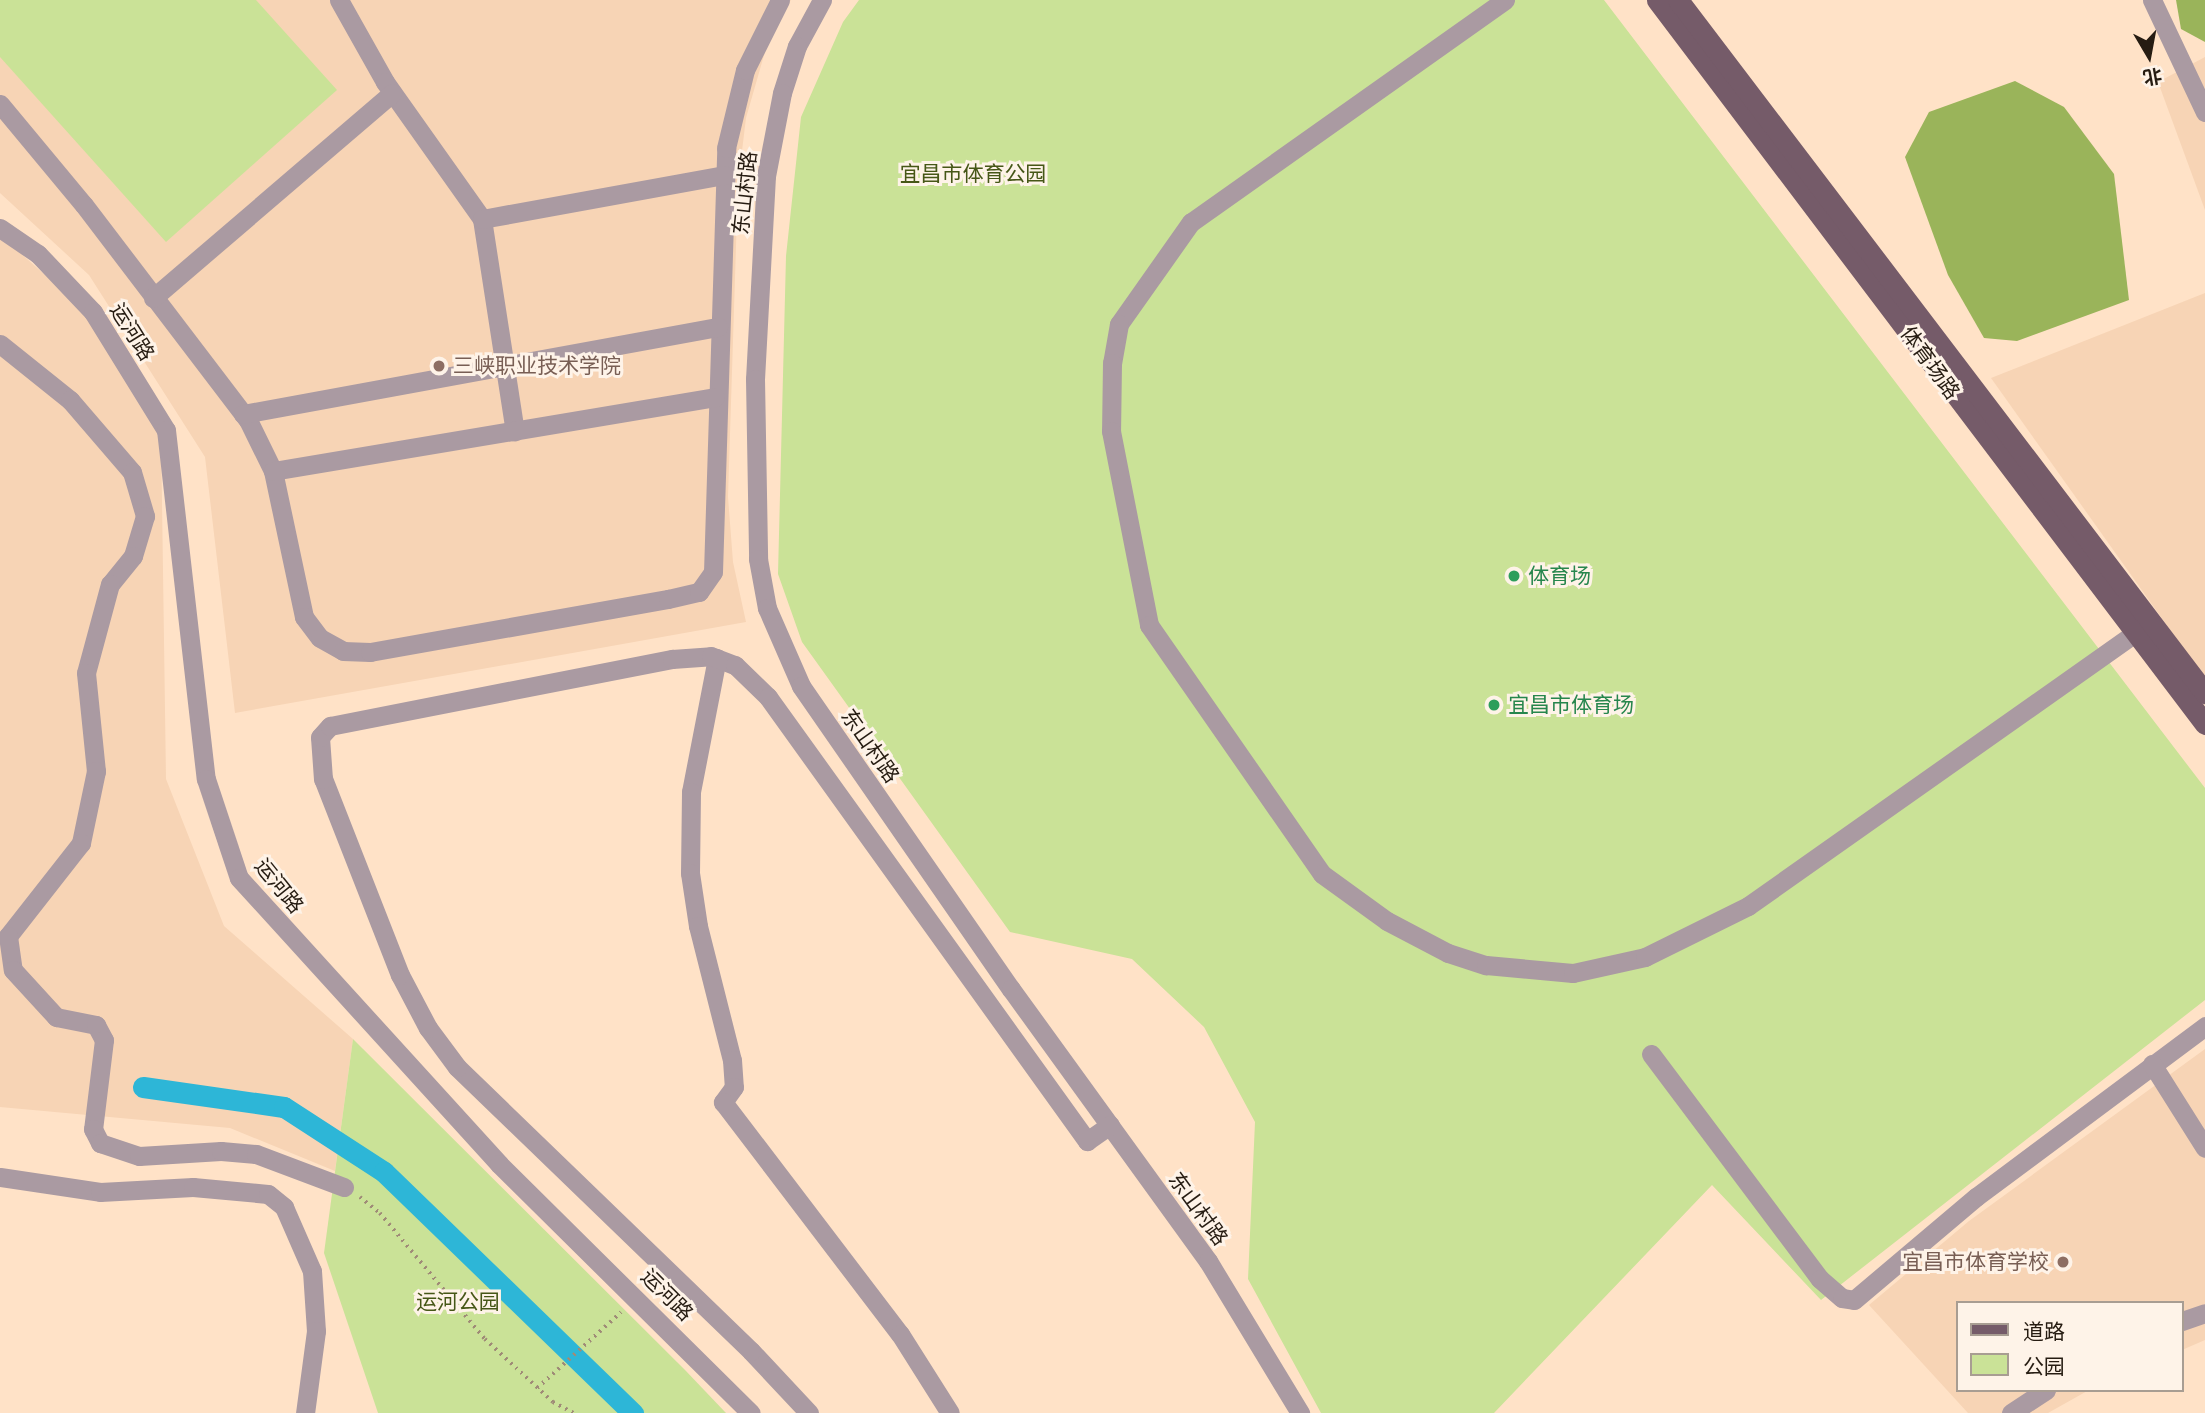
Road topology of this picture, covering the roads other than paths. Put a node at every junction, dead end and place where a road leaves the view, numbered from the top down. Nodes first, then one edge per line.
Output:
1 (339, 0) edge
2 (780, 0) edge
3 (822, 0) edge
4 (1505, 0) edge
5 (1657, 0) edge
6 (1678, 0) edge
7 (2152, 0) edge
8 (392, 93) junction
9 (0, 104) edge
10 (2205, 112) edge
11 (724, 175) junction
12 (482, 219) junction
13 (0, 228) edge
14 (153, 298) junction
15 (718, 327) junction
16 (0, 344) edge
17 (505, 366) junction
18 (715, 397) junction
19 (243, 414) junction
20 (515, 431) junction
21 (273, 471) junction
22 (2135, 633) junction
23 (717, 658) junction
24 (2205, 693) edge
25 (2205, 724) edge
26 (4, 937) edge
27 (2205, 1026) edge
28 (1651, 1054) dead end
29 (2152, 1064) junction
30 (1110, 1125) junction
31 (2205, 1148) edge
32 (0, 1177) edge
33 (344, 1186) road end
34 (2205, 1313) edge
35 (2184, 1320) edge
36 (2043, 1392) edge
37 (305, 1413) edge
38 (751, 1413) edge
39 (808, 1413) edge
40 (950, 1413) edge
41 (1300, 1413) edge
42 (2011, 1413) edge

1 - 8 street
2 - 11 street
3 - 30 street, 东山村路
4 - 22 street
5 - 22 main road, 体育场路
6 - 24 main road, 体育场路
7 - 10 street
8 - 12 street
8 - 14 street
9 - 14 street
11 - 12 street
11 - 15 street
12 - 17 street
13 - 38 street, 运河路
14 - 19 street
15 - 17 street
15 - 18 street
16 - 26 street
17 - 19 street
17 - 20 street
18 - 20 street
18 - 21 street
19 - 21 street
20 - 21 street
22 - 25 main road, 体育场路
23 - 30 street
23 - 39 street
23 - 40 street
26 - 33 street
27 - 29 street
28 - 29 street
29 - 31 street
30 - 41 street, 东山村路
32 - 37 street
34 - 35 street
36 - 42 street

